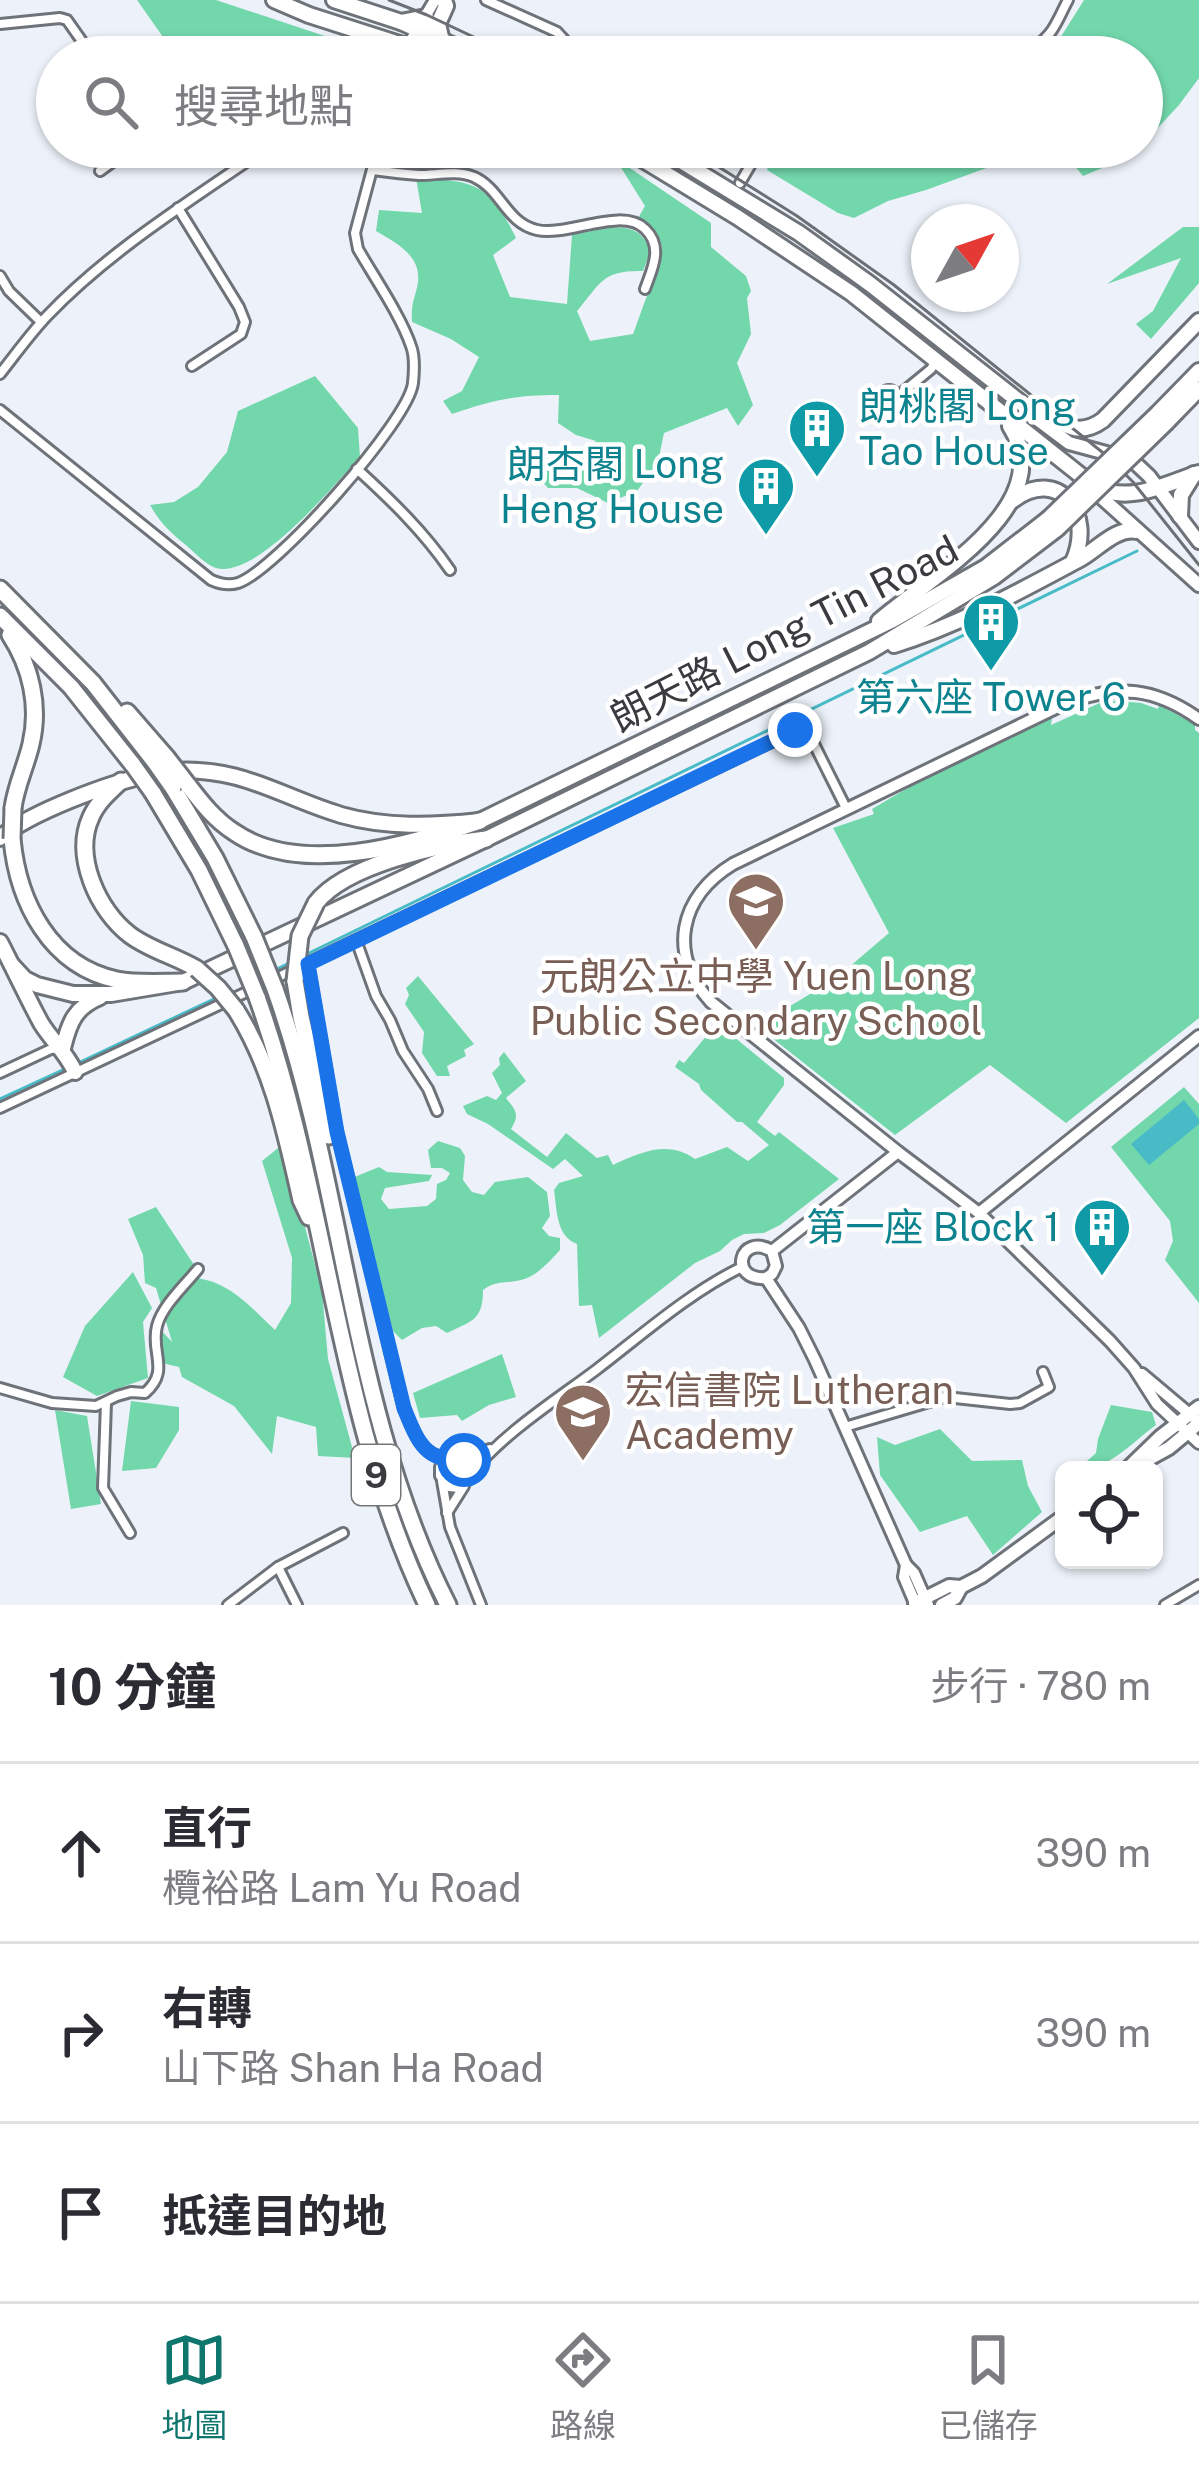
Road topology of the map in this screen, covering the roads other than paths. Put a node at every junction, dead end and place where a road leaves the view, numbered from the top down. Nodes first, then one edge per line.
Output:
1 (274, 0) edge
2 (334, 0) edge
3 (440, 0) edge
4 (486, 0) edge
5 (1068, 0) edge
6 (0, 23) edge
7 (78, 36) edge
8 (375, 36) edge
9 (415, 36) edge
10 (426, 36) edge
11 (429, 36) edge
12 (561, 36) edge
13 (1046, 36) edge
14 (104, 168) edge
15 (237, 168) edge
16 (656, 168) edge
17 (694, 168) edge
18 (749, 168) edge
19 (373, 170) joint
20 (100, 171) dead end
21 (718, 182) junction
22 (740, 183) junction
23 (747, 200) junction
24 (178, 208) junction
25 (0, 276) edge
26 (645, 289) dead end
27 (1199, 321) edge
28 (41, 322) junction
29 (937, 359) junction
30 (192, 366) dead end
31 (1199, 368) edge
32 (0, 374) edge
33 (1199, 389) edge
34 (898, 396) dead end
35 (1199, 401) edge
36 (1025, 406) junction
37 (0, 410) edge
38 (1003, 414) junction
39 (1165, 418) junction
40 (357, 469) junction
41 (1197, 473) edge
42 (1083, 478) junction
43 (1157, 487) junction
44 (1001, 512) junction
45 (1180, 517) junction
46 (1053, 524) junction
47 (1137, 531) junction
48 (1199, 542) edge
49 (1073, 562) junction
50 (450, 570) dead end
51 (1199, 585) edge
52 (0, 590) edge
53 (0, 620) edge
54 (866, 632) junction
55 (869, 652) junction
56 (1199, 719) edge
57 (121, 781) junction
58 (181, 787) junction
59 (846, 808) junction
60 (480, 821) junction
61 (6, 838) edge
62 (486, 839) junction
63 (356, 940) junction
64 (0, 943) edge
65 (308, 964) junction
66 (12, 965) junction
67 (183, 982) junction
68 (111, 994) junction
69 (1199, 1036) edge
70 (70, 1060) junction
71 (0, 1073) edge
72 (0, 1108) edge
73 (437, 1112) dead end
74 (898, 1152) junction
75 (979, 1213) junction
76 (337, 1222) junction
77 (322, 1247) junction
78 (772, 1252) junction
79 (742, 1267) junction
80 (198, 1269) dead end
81 (766, 1279) junction
82 (1134, 1368) junction
83 (1043, 1372) dead end
84 (0, 1388) edge
85 (106, 1403) junction
86 (1196, 1417) edge
87 (844, 1427) junction
88 (1181, 1429) junction
89 (1199, 1443) edge
90 (491, 1449) junction
91 (456, 1458) junction
92 (1144, 1461) edge
93 (471, 1473) junction
94 (442, 1481) junction
95 (464, 1486) junction
96 (446, 1515) junction
97 (1055, 1523) edge
98 (130, 1533) dead end
99 (343, 1533) dead end
100 (278, 1567) junction
101 (1199, 1585) edge
102 (961, 1586) junction
103 (921, 1603) edge
104 (228, 1605) edge
105 (297, 1605) edge
106 (427, 1605) edge
107 (448, 1605) edge
108 (482, 1605) edge
109 (942, 1605) edge
110 (1165, 1605) edge

1 - 8 main road
2 - 9 main road
3 - 10 street
3 - 11 main road
4 - 12 street
5 - 13 street
6 - 7 street
14 - 20 street
15 - 24 street
16 - 29 main road
17 - 21 main road
18 - 22 street
19 - 26 street
19 - 40 street
21 - 22 street
21 - 23 main road
22 - 23 street
23 - 36 main road
24 - 28 street
24 - 30 street
25 - 28 street
27 - 36 main road
28 - 32 street
29 - 34 street
29 - 38 main road
31 - 39 main road, 朗天路 Long Tin Road
33 - 39 main road, 朗天路 Long Tin Road
35 - 39 main road
36 - 43 main road
37 - 40 street
38 - 42 main road
38 - 44 main road
39 - 46 main road, 朗天路 Long Tin Road, bridge
40 - 50 street
41 - 43 main road
41 - 45 main road
42 - 43 main road
42 - 47 main road
43 - 45 main road
44 - 49 main road
44 - 54 main road
45 - 48 main road
46 - 54 main road, 朗天路 Long Tin Road
46 - 55 main road, 朗天路 Long Tin Road
47 - 49 main road
47 - 51 main road
49 - 55 main road
52 - 58 highway, 9, bridge
53 - 61 highway, bridge
53 - 77 highway, 9, bridge
54 - 60 main road, 朗天路 Long Tin Road
55 - 62 main road, 朗天路 Long Tin Road
56 - 59 street
57 - 60 main road
57 - 61 main road
57 - 77 highway, bridge
58 - 60 highway
58 - 76 highway, 9, bridge
59 - 63 street
59 - 74 street
61 - 67 highway
62 - 67 main road, 朗天路 Long Tin Road
62 - 76 highway, bridge
63 - 65 street
63 - 73 street
64 - 66 main road
65 - 70 street
65 - 91 street
66 - 68 main road, 朗天路 Long Tin Road
66 - 70 main road
67 - 68 main road, 朗天路 Long Tin Road
68 - 70 main road
69 - 75 street
70 - 71 street
70 - 72 street
74 - 75 street
74 - 78 street
75 - 82 street
76 - 107 highway, 9
77 - 106 highway, 9
78 - 79 street
78 - 81 street
79 - 81 street
79 - 90 street
80 - 85 street
81 - 87 street
82 - 86 street
82 - 88 street
83 - 87 street
84 - 85 street
85 - 98 street
86 - 88 main road
87 - 103 street
88 - 89 street
88 - 92 main road
90 - 91 street
90 - 93 street
91 - 93 street
91 - 94 street
93 - 95 street
94 - 95 street
94 - 96 street
95 - 96 street
96 - 108 street
97 - 102 main road
99 - 100 street
100 - 104 street
100 - 105 street
101 - 110 street
102 - 103 main road
102 - 109 main road

